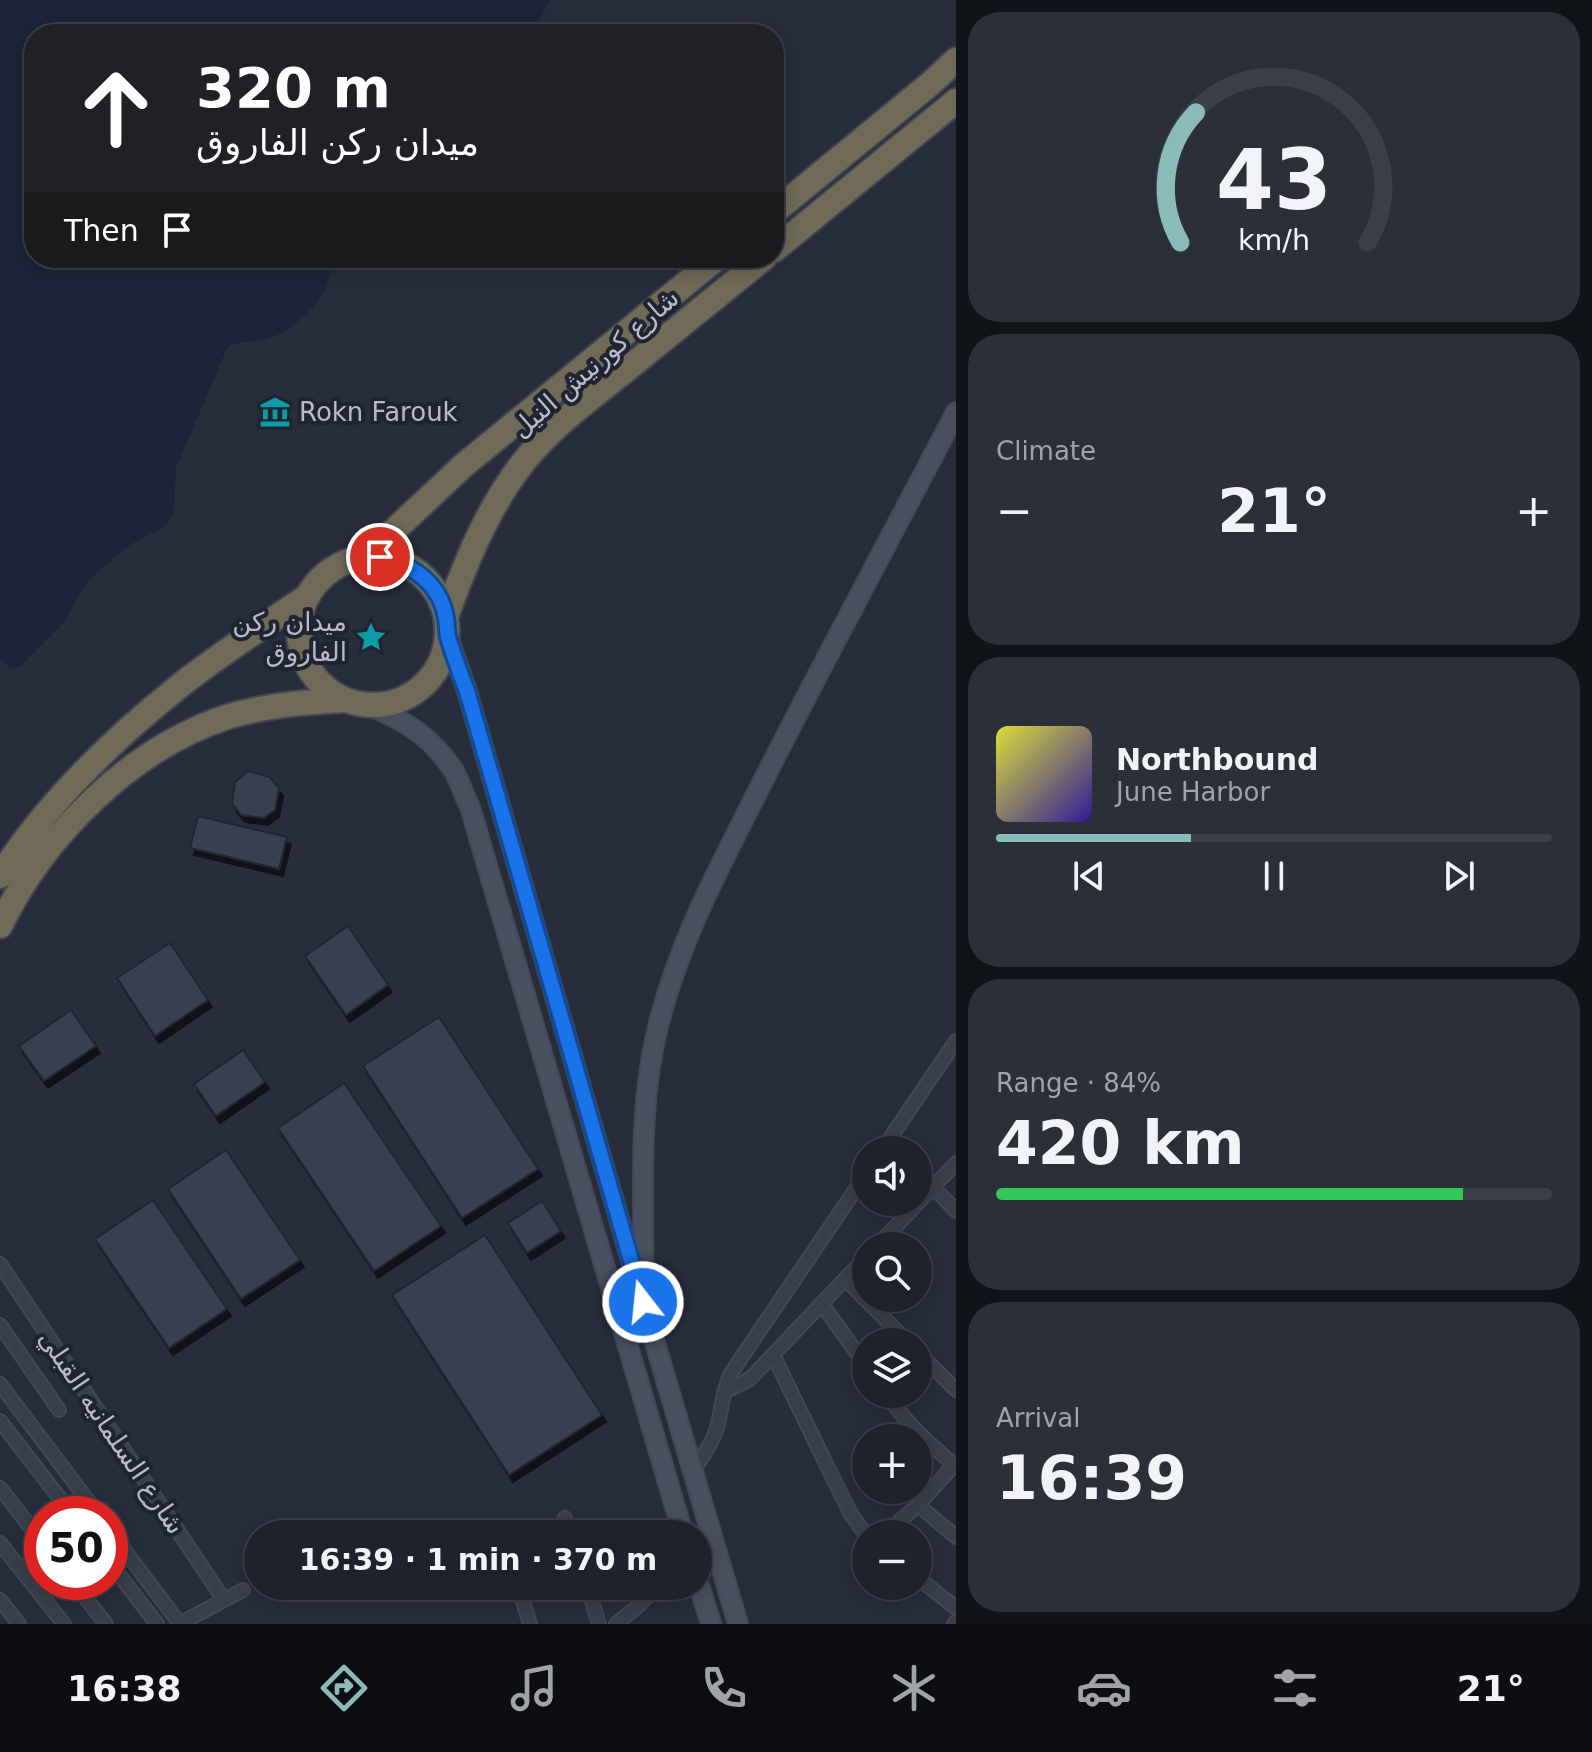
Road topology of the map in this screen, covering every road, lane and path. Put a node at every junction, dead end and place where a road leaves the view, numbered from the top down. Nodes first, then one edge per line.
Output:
1 (956, 60) edge
2 (956, 101) edge
3 (784, 204) edge
4 (784, 242) edge
5 (705, 268) edge
6 (752, 268) edge
7 (956, 412) edge
8 (362, 558) junction
9 (308, 596) junction
10 (447, 626) junction
11 (357, 702) junction
12 (0, 876) edge
13 (0, 926) edge
14 (956, 1041) edge
15 (892, 1136) edge
16 (956, 1163) edge
17 (933, 1187) junction
18 (852, 1195) edge
19 (956, 1211) edge
20 (890, 1232) edge
21 (0, 1264) edge
22 (852, 1272) edge
23 (845, 1279) junction
24 (643, 1302) junction
25 (822, 1304) junction
26 (0, 1325) edge
27 (894, 1328) edge
28 (852, 1346) edge
29 (773, 1355) junction
30 (932, 1366) edge
31 (0, 1384) edge
32 (956, 1390) edge
33 (724, 1392) junction
34 (896, 1408) edge
35 (59, 1410) dead end
36 (0, 1421) edge
37 (955, 1466) edge
38 (693, 1471) junction
39 (0, 1488) edge
40 (58, 1496) edge
41 (84, 1496) edge
42 (918, 1505) junction
43 (24, 1519) edge
44 (679, 1520) edge
45 (855, 1520) edge
46 (901, 1520) edge
47 (956, 1537) edge
48 (0, 1543) edge
49 (128, 1554) edge
50 (128, 1586) edge
51 (932, 1589) edge
52 (243, 1590) dead end
53 (0, 1600) edge
54 (87, 1600) edge
55 (224, 1600) junction
56 (522, 1600) edge
57 (591, 1600) edge
58 (644, 1600) edge
59 (704, 1600) edge
60 (956, 1608) edge
61 (183, 1623) edge
62 (19, 1624) edge
63 (64, 1624) edge
64 (106, 1624) edge
65 (157, 1624) edge
66 (530, 1624) edge
67 (599, 1624) edge
68 (616, 1624) edge
69 (711, 1624) edge
70 (738, 1624) edge

1 - 3 highway
2 - 4 highway
5 - 8 highway, شارع كورنيش النيل
6 - 10 highway, شارع كورنيش النيل
7 - 24 main road
8 - 9 highway
8 - 10 highway
9 - 11 highway
9 - 12 highway
10 - 11 highway
10 - 24 main road
11 - 13 highway
11 - 44 main road
14 - 15 street
16 - 17 street
17 - 19 street
17 - 20 street
18 - 33 street
21 - 55 street, شارع السلمانيه القبلي
22 - 23 street
23 - 25 street
23 - 27 street
24 - 38 main road
25 - 28 street
25 - 29 street
26 - 35 street
29 - 33 street
29 - 45 street
30 - 32 street
31 - 41 street
33 - 38 street
34 - 37 street
36 - 40 street
37 - 42 street
38 - 70 main road
39 - 43 street
42 - 46 street
42 - 47 street
48 - 63 street
49 - 61 street
50 - 65 street
51 - 60 street
52 - 55 street
53 - 62 street
54 - 64 street
55 - 61 street
56 - 66 street
57 - 67 street
58 - 68 street
59 - 69 main road

